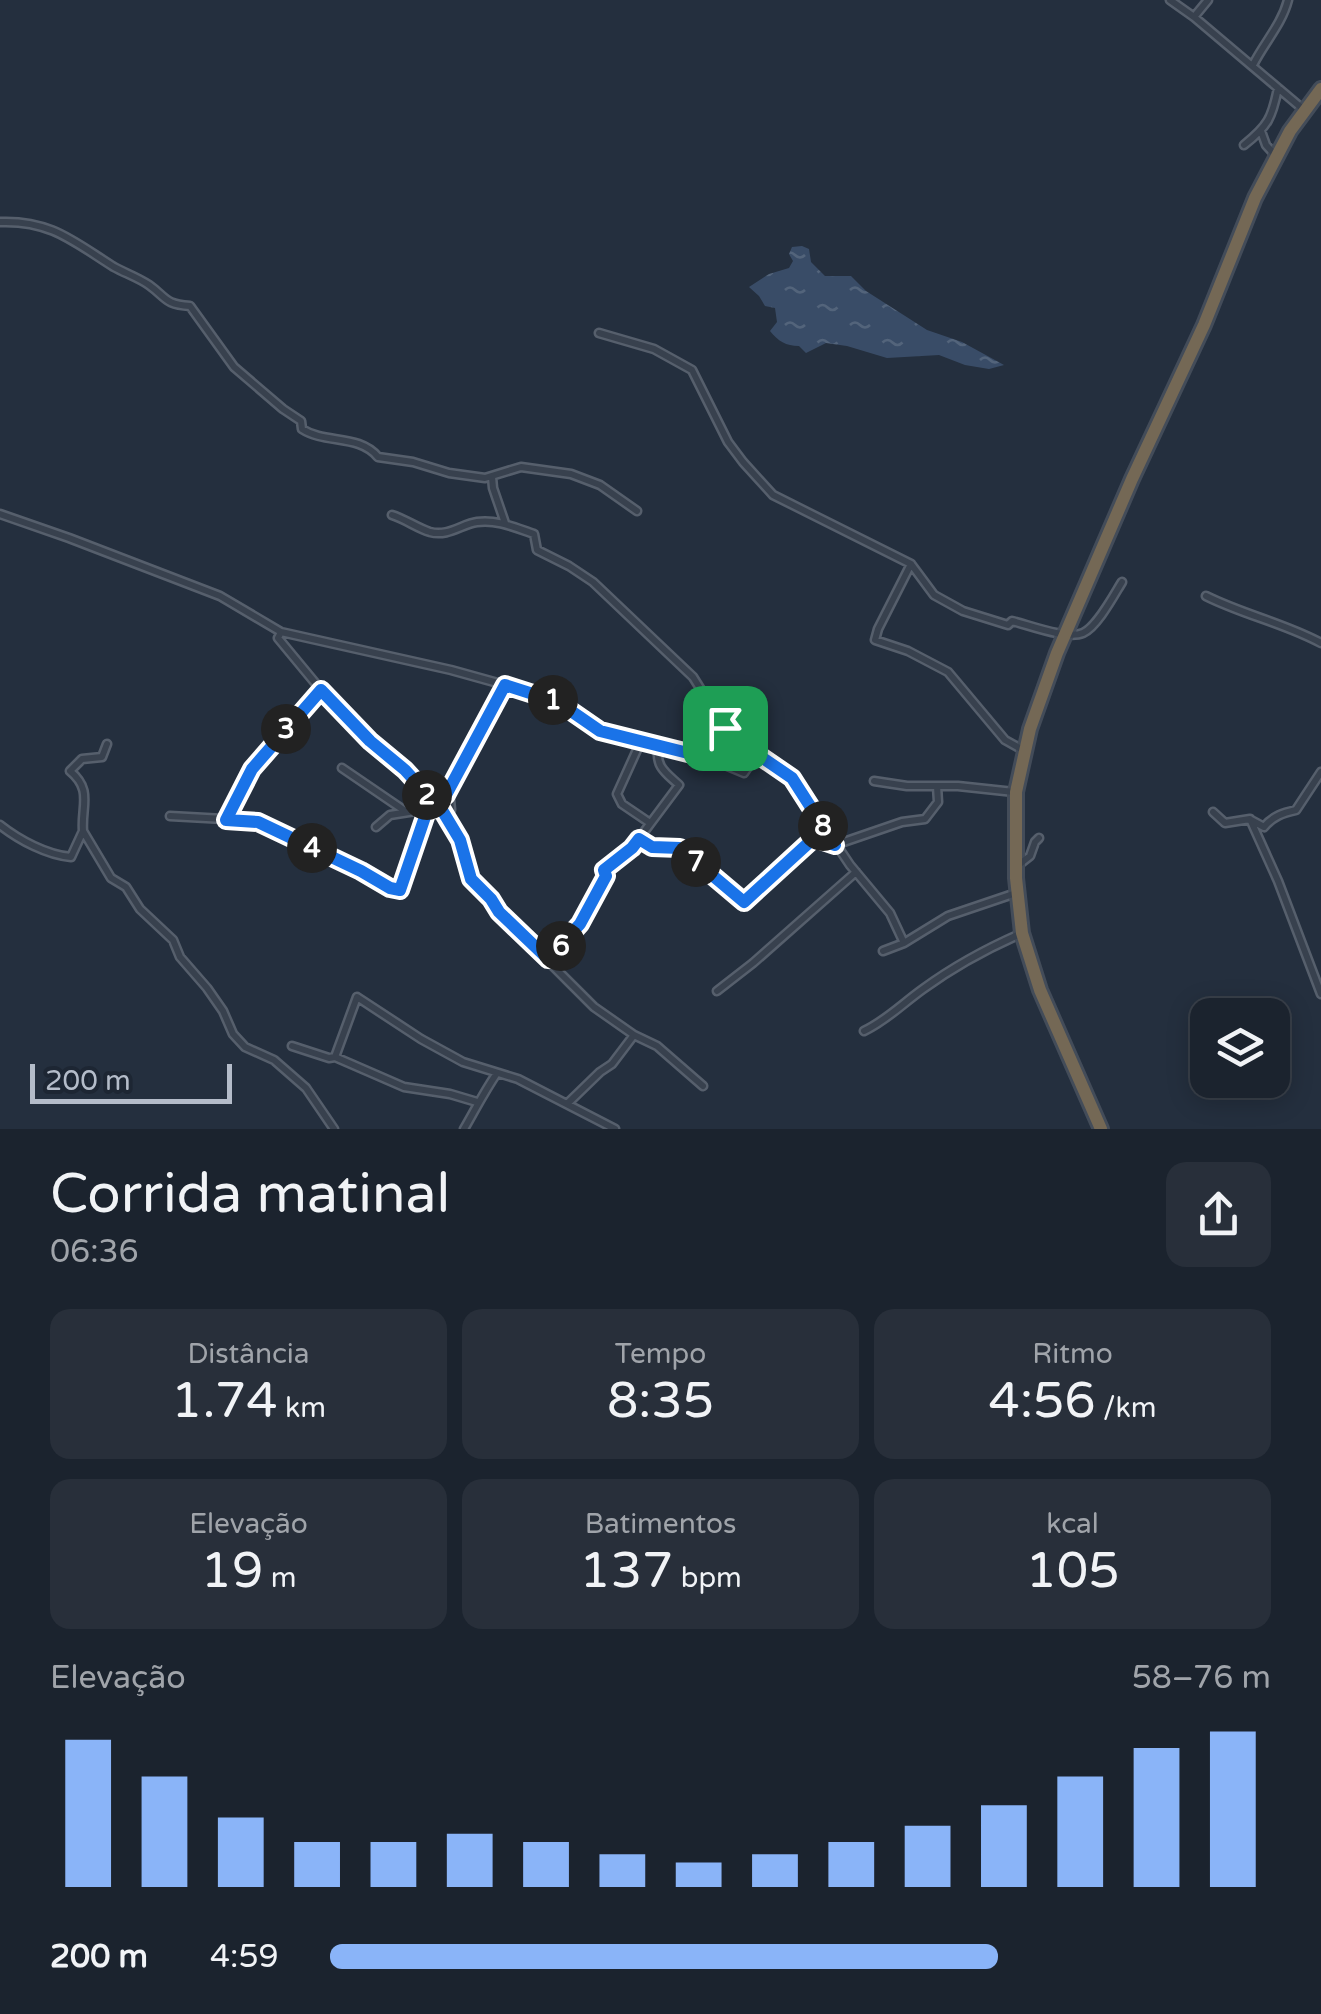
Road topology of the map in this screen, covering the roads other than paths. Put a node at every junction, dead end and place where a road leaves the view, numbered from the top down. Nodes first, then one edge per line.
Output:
1 (1170, 0) edge
2 (1208, 0) edge
3 (1288, 0) edge
4 (1194, 17) junction
5 (1254, 66) junction
6 (1279, 87) junction
7 (1321, 89) edge
8 (1305, 111) junction
9 (1262, 131) junction
10 (1244, 146) dead end
11 (1277, 157) junction
12 (0, 222) edge
13 (599, 333) dead end
14 (492, 477) junction
15 (637, 511) dead end
16 (0, 514) edge
17 (392, 514) dead end
18 (506, 525) junction
19 (911, 564) junction
20 (1122, 582) dead end
21 (1206, 596) dead end
22 (281, 632) junction
23 (1064, 635) junction
24 (1321, 643) edge
25 (505, 685) junction
26 (321, 690) junction
27 (725, 728) junction
28 (641, 741) junction
29 (108, 744) dead end
30 (659, 746) junction
31 (1025, 751) junction
32 (757, 754) junction
33 (708, 758) junction
34 (342, 768) dead end
35 (1321, 772) edge
36 (874, 780) dead end
37 (937, 786) junction
38 (1016, 792) junction
39 (446, 795) junction
40 (437, 810) junction
41 (406, 812) junction
42 (1213, 812) dead end
43 (170, 816) dead end
44 (226, 820) junction
45 (1250, 820) junction
46 (650, 824) junction
47 (0, 826) edge
48 (376, 827) dead end
49 (83, 832) junction
50 (1039, 838) dead end
51 (639, 839) junction
52 (835, 845) junction
53 (1016, 867) junction
54 (856, 872) junction
55 (1018, 893) junction
56 (1022, 933) junction
57 (904, 943) junction
58 (883, 952) dead end
59 (548, 959) junction
60 (717, 991) dead end
61 (1321, 994) edge
62 (864, 1031) dead end
63 (634, 1035) junction
64 (292, 1046) dead end
65 (335, 1058) junction
66 (497, 1074) junction
67 (703, 1086) dead end
68 (477, 1102) junction
69 (567, 1104) junction
70 (334, 1129) edge
71 (464, 1129) edge
72 (615, 1129) edge
73 (1101, 1129) edge

1 - 4 street
2 - 4 street
3 - 5 street
4 - 5 street
5 - 6 street
6 - 8 street
6 - 9 street
7 - 8 highway
8 - 11 highway
9 - 10 street
9 - 11 street
11 - 23 highway
12 - 14 street
13 - 19 street
14 - 15 street
14 - 18 street
16 - 22 street
17 - 18 street
18 - 27 street
19 - 23 street
19 - 31 street
20 - 23 street
21 - 24 street
22 - 25 street
22 - 26 street
23 - 31 highway
25 - 28 street
25 - 39 street
26 - 40 street
26 - 44 street
27 - 32 street
27 - 33 street
28 - 30 street
28 - 46 street
29 - 49 street
30 - 33 street
30 - 46 street
31 - 38 highway
32 - 33 street
32 - 52 street
34 - 41 street
35 - 45 street
36 - 37 street
37 - 38 street
37 - 52 street
38 - 53 highway
39 - 40 street
39 - 40 street
40 - 41 street
40 - 44 street
40 - 59 street
41 - 48 street
42 - 45 street
43 - 44 street
45 - 61 street
46 - 51 street
47 - 49 street
49 - 70 street
50 - 53 street
51 - 52 street
51 - 59 street
52 - 54 street
53 - 55 highway
54 - 57 street
54 - 60 street
55 - 56 highway
55 - 57 street
56 - 62 street
56 - 73 highway
57 - 58 street
59 - 63 street
63 - 67 street
63 - 69 street
64 - 65 street
65 - 66 street
65 - 68 street
66 - 68 street
66 - 69 street
68 - 71 street
69 - 72 street

